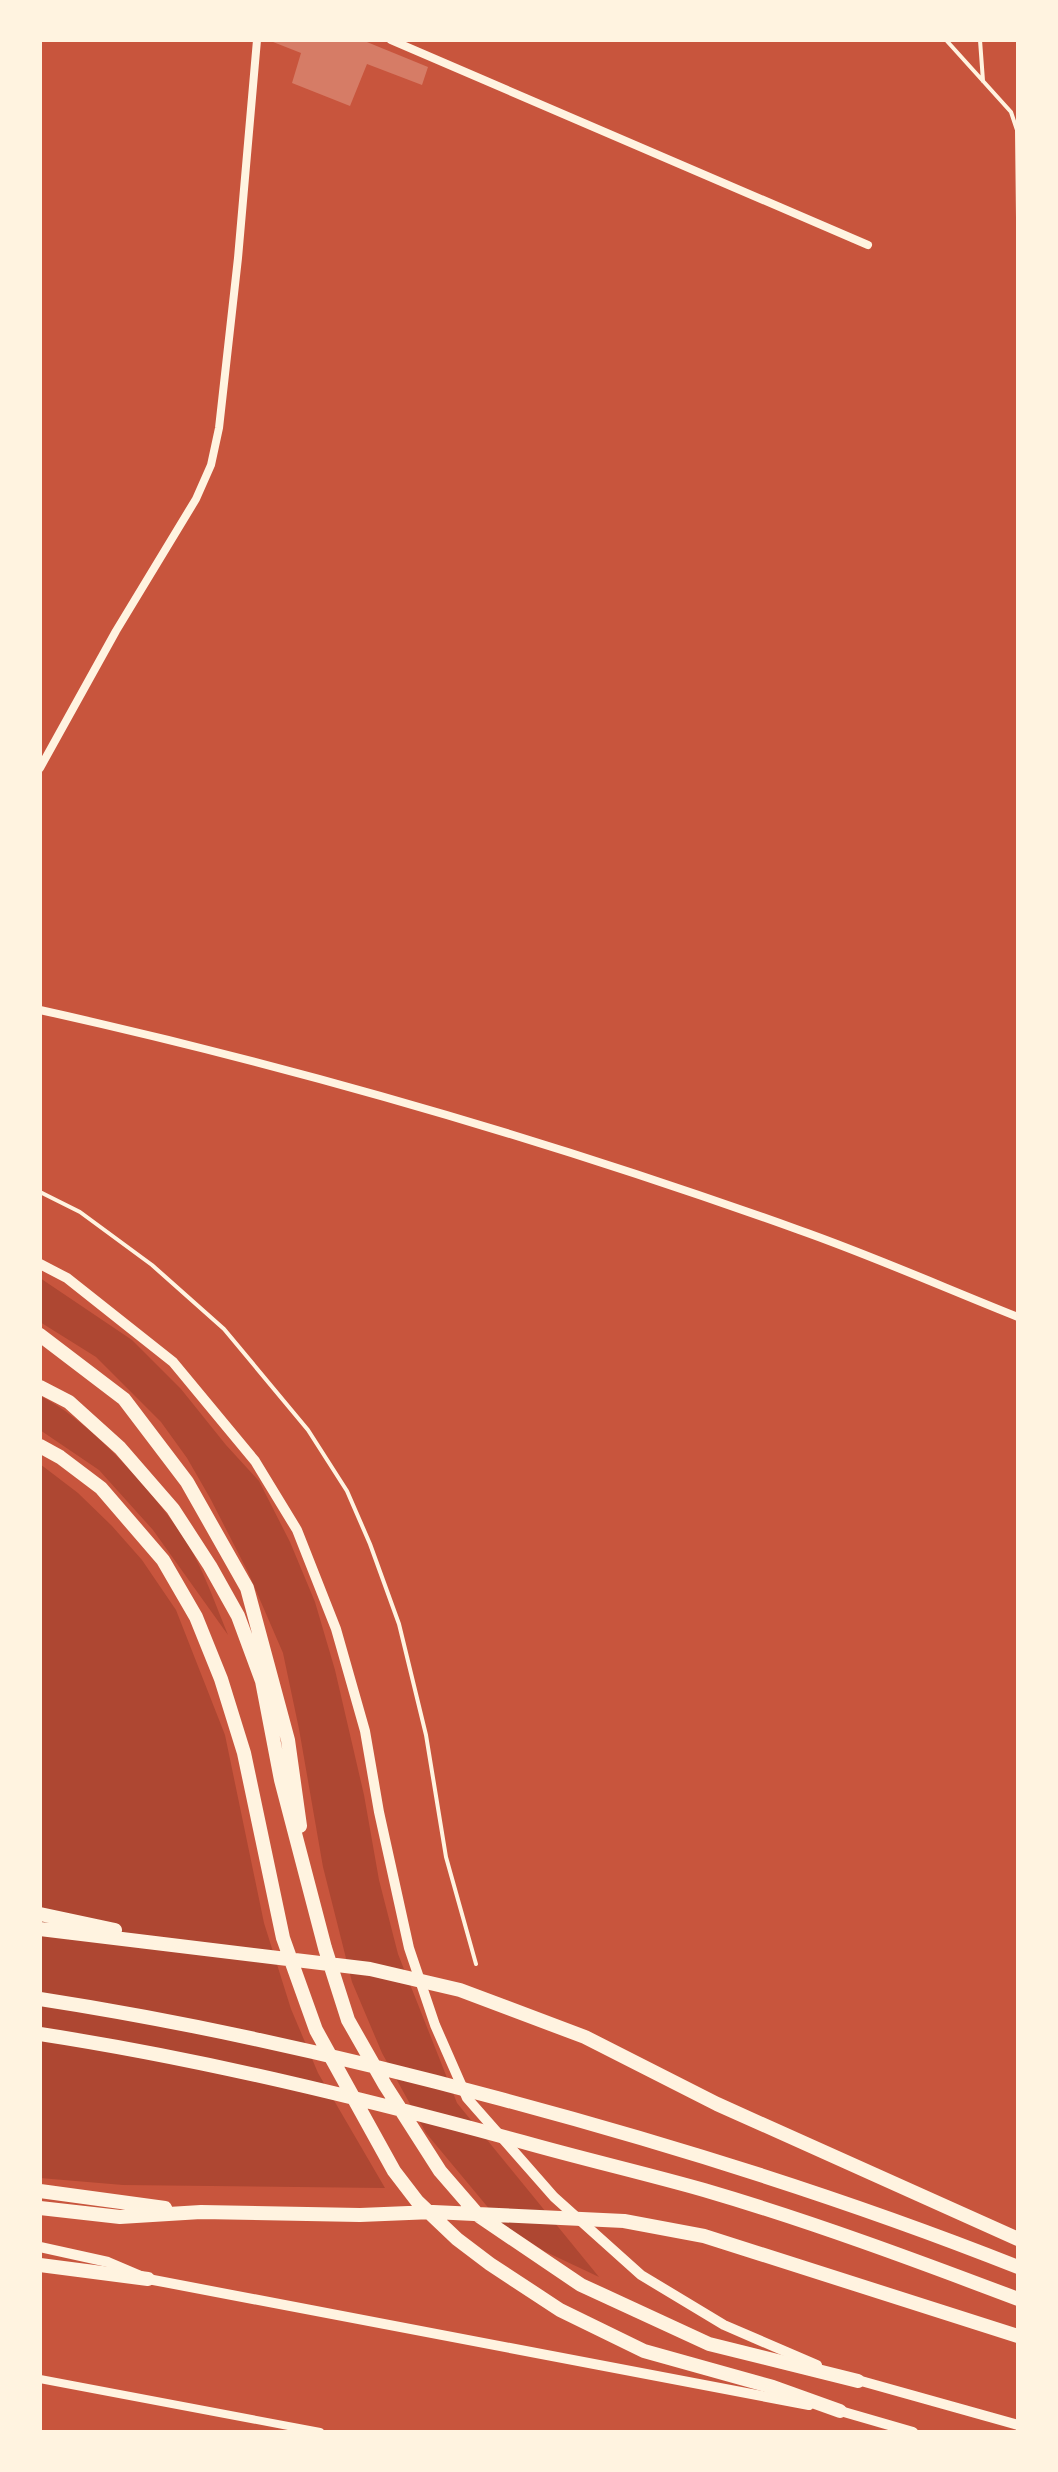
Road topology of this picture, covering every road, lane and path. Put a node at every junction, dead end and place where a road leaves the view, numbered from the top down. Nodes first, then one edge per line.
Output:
1 (257, 40) edge
2 (391, 40) edge
3 (946, 40) edge
4 (980, 40) edge
5 (983, 83) junction
6 (1018, 218) edge
7 (868, 245) dead end
8 (40, 768) edge
9 (40, 1010) edge
10 (40, 1192) edge
11 (40, 1264) edge
12 (1018, 1317) edge
13 (40, 1335) edge
14 (40, 1387) edge
15 (40, 1446) edge
16 (309, 1889) junction
17 (40, 1914) edge
18 (40, 1929) edge
19 (197, 1948) junction
20 (476, 1964) dead end
21 (40, 1999) edge
22 (40, 2034) edge
23 (40, 2191) edge
24 (40, 2208) edge
25 (201, 2212) junction
26 (1018, 2239) edge
27 (40, 2247) edge
28 (40, 2265) edge
29 (1018, 2267) edge
30 (148, 2279) junction
31 (1018, 2299) edge
32 (1018, 2336) edge
33 (40, 2379) edge
34 (858, 2381) junction
35 (840, 2411) junction
36 (1018, 2425) edge
37 (320, 2432) edge
38 (913, 2432) edge

1 - 8 street
2 - 7 street
3 - 5 lane
4 - 5 lane
5 - 6 lane
9 - 12 street
10 - 20 lane
11 - 34 street
13 - 16 highway
14 - 16 highway
15 - 35 highway
16 - 34 highway
17 - 19 highway
18 - 19 highway
19 - 26 highway
21 - 29 highway
22 - 31 highway
23 - 25 highway
24 - 25 highway
25 - 32 highway
27 - 30 street
28 - 30 highway
30 - 35 street
33 - 37 street
34 - 36 street
35 - 38 street

